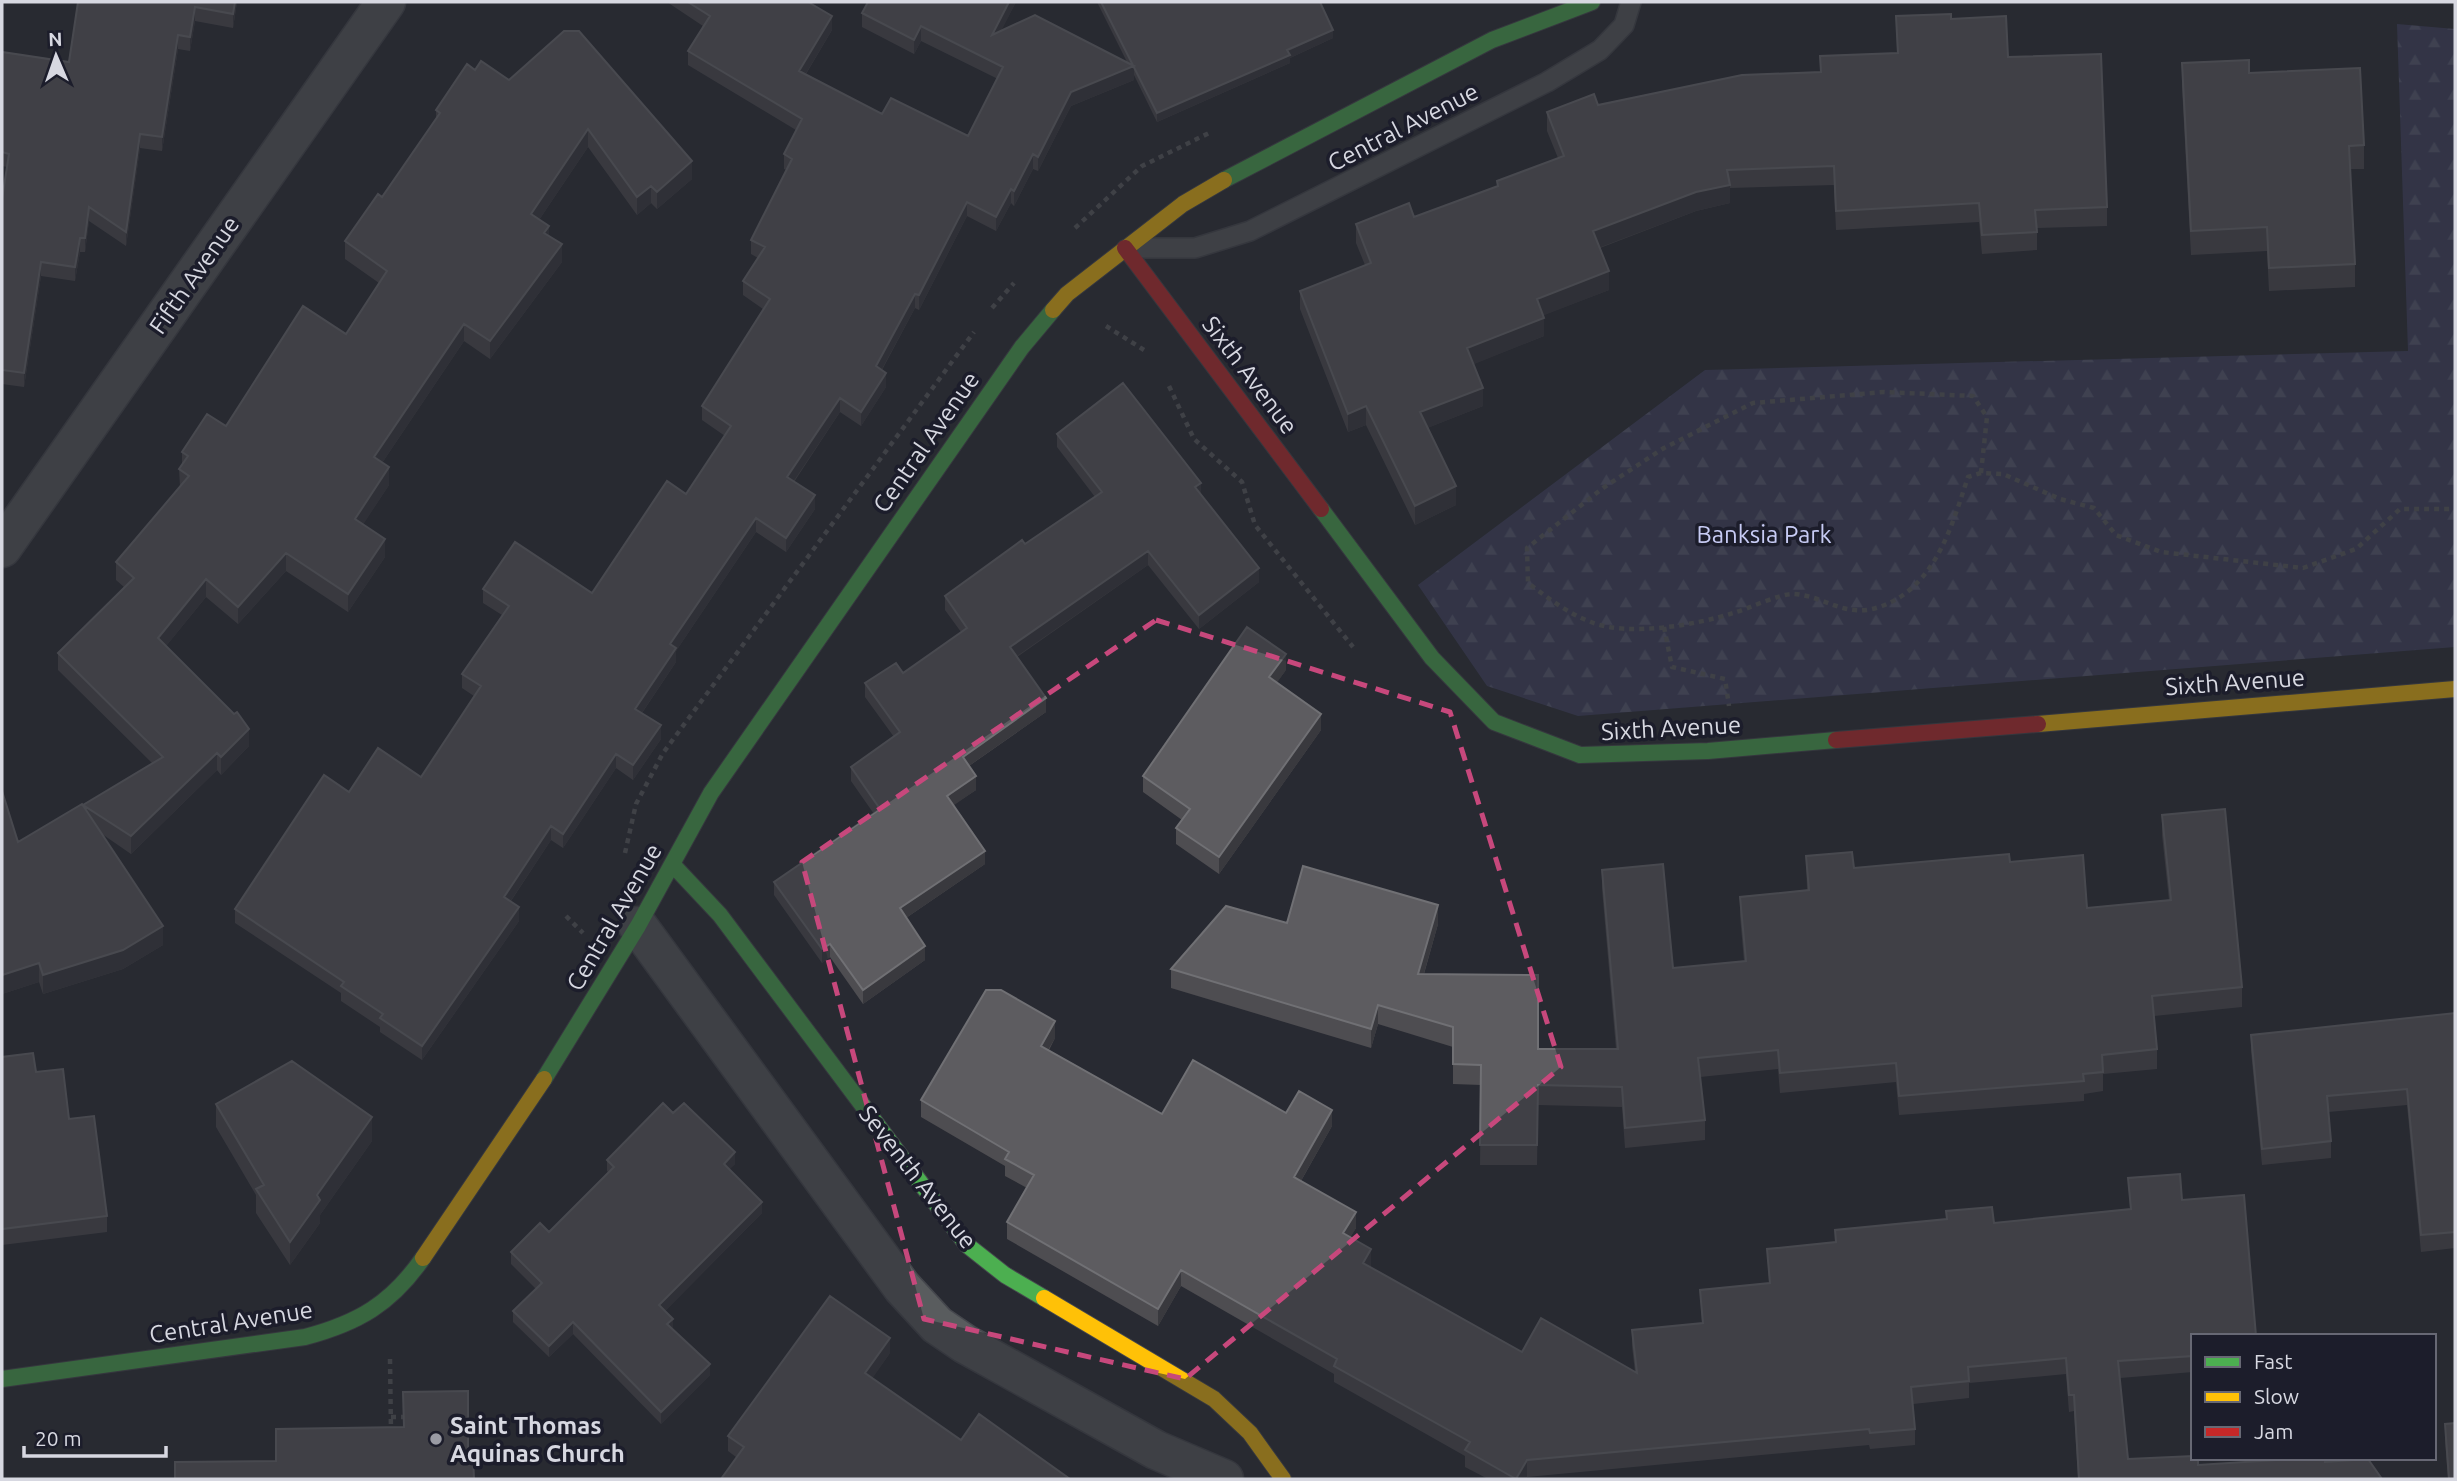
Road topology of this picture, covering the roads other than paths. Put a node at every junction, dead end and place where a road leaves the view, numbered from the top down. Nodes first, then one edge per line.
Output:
1 (386, 2) edge
2 (1631, 2) edge
3 (1576, 4) edge
4 (1125, 247) junction
5 (2, 548) edge
6 (2455, 689) edge
7 (673, 865) junction
8 (638, 926) junction
9 (2, 1379) edge
10 (1224, 1479) edge
11 (1283, 1479) edge

1 - 5 street, Fifth Avenue
2 - 4 lane, Central Avenue
3 - 4 street, Central Avenue
4 - 6 street, Sixth Avenue
4 - 7 street, Central Avenue
7 - 8 street, Central Avenue
7 - 11 street, Seventh Avenue
8 - 9 street, Central Avenue
8 - 10 street

